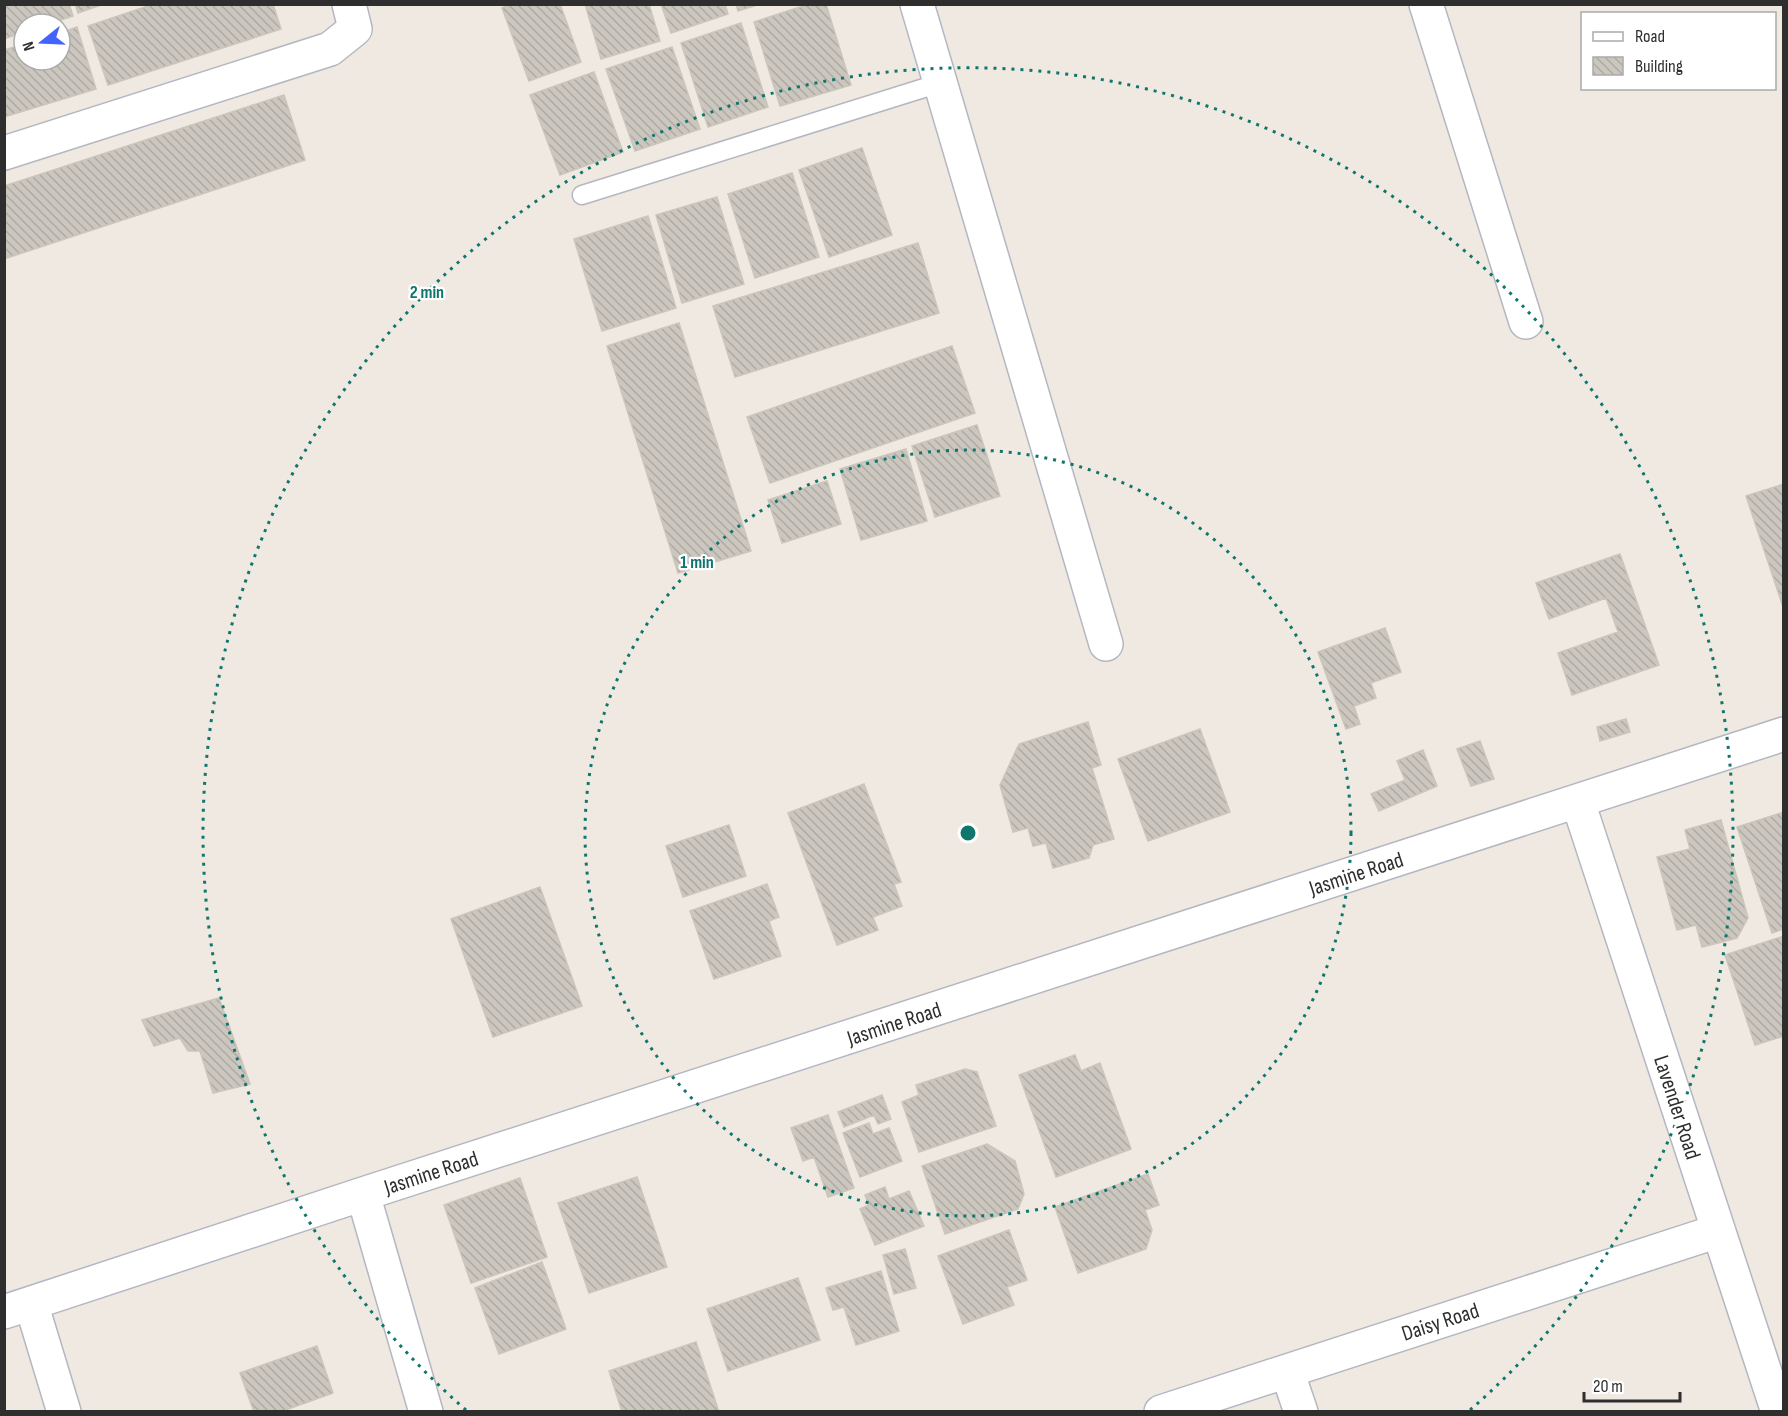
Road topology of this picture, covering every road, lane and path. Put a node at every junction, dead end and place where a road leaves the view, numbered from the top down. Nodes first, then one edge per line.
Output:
1 (349, 4) edge
2 (917, 4) edge
3 (1426, 4) edge
4 (940, 83) junction
5 (4, 153) edge
6 (582, 195) dead end
7 (1526, 322) dead end
8 (1106, 644) dead end
9 (1784, 734) edge
10 (1578, 802) junction
11 (363, 1194) junction
12 (1718, 1231) junction
13 (18, 1308) edge
14 (1287, 1371) junction
15 (64, 1412) edge
16 (426, 1412) edge
17 (1161, 1412) edge
18 (1301, 1412) edge
19 (1778, 1412) edge

1 - 5 street
2 - 4 street
3 - 7 street
4 - 6 lane
4 - 8 street
9 - 10 street, Jasmine Road
10 - 11 street, Jasmine Road
10 - 12 street, Lavender Road
11 - 13 street, Jasmine Road
11 - 16 street
12 - 14 street, Daisy Road
12 - 19 street, Lavender Road
13 - 15 street
14 - 17 street, Daisy Road
14 - 18 street

